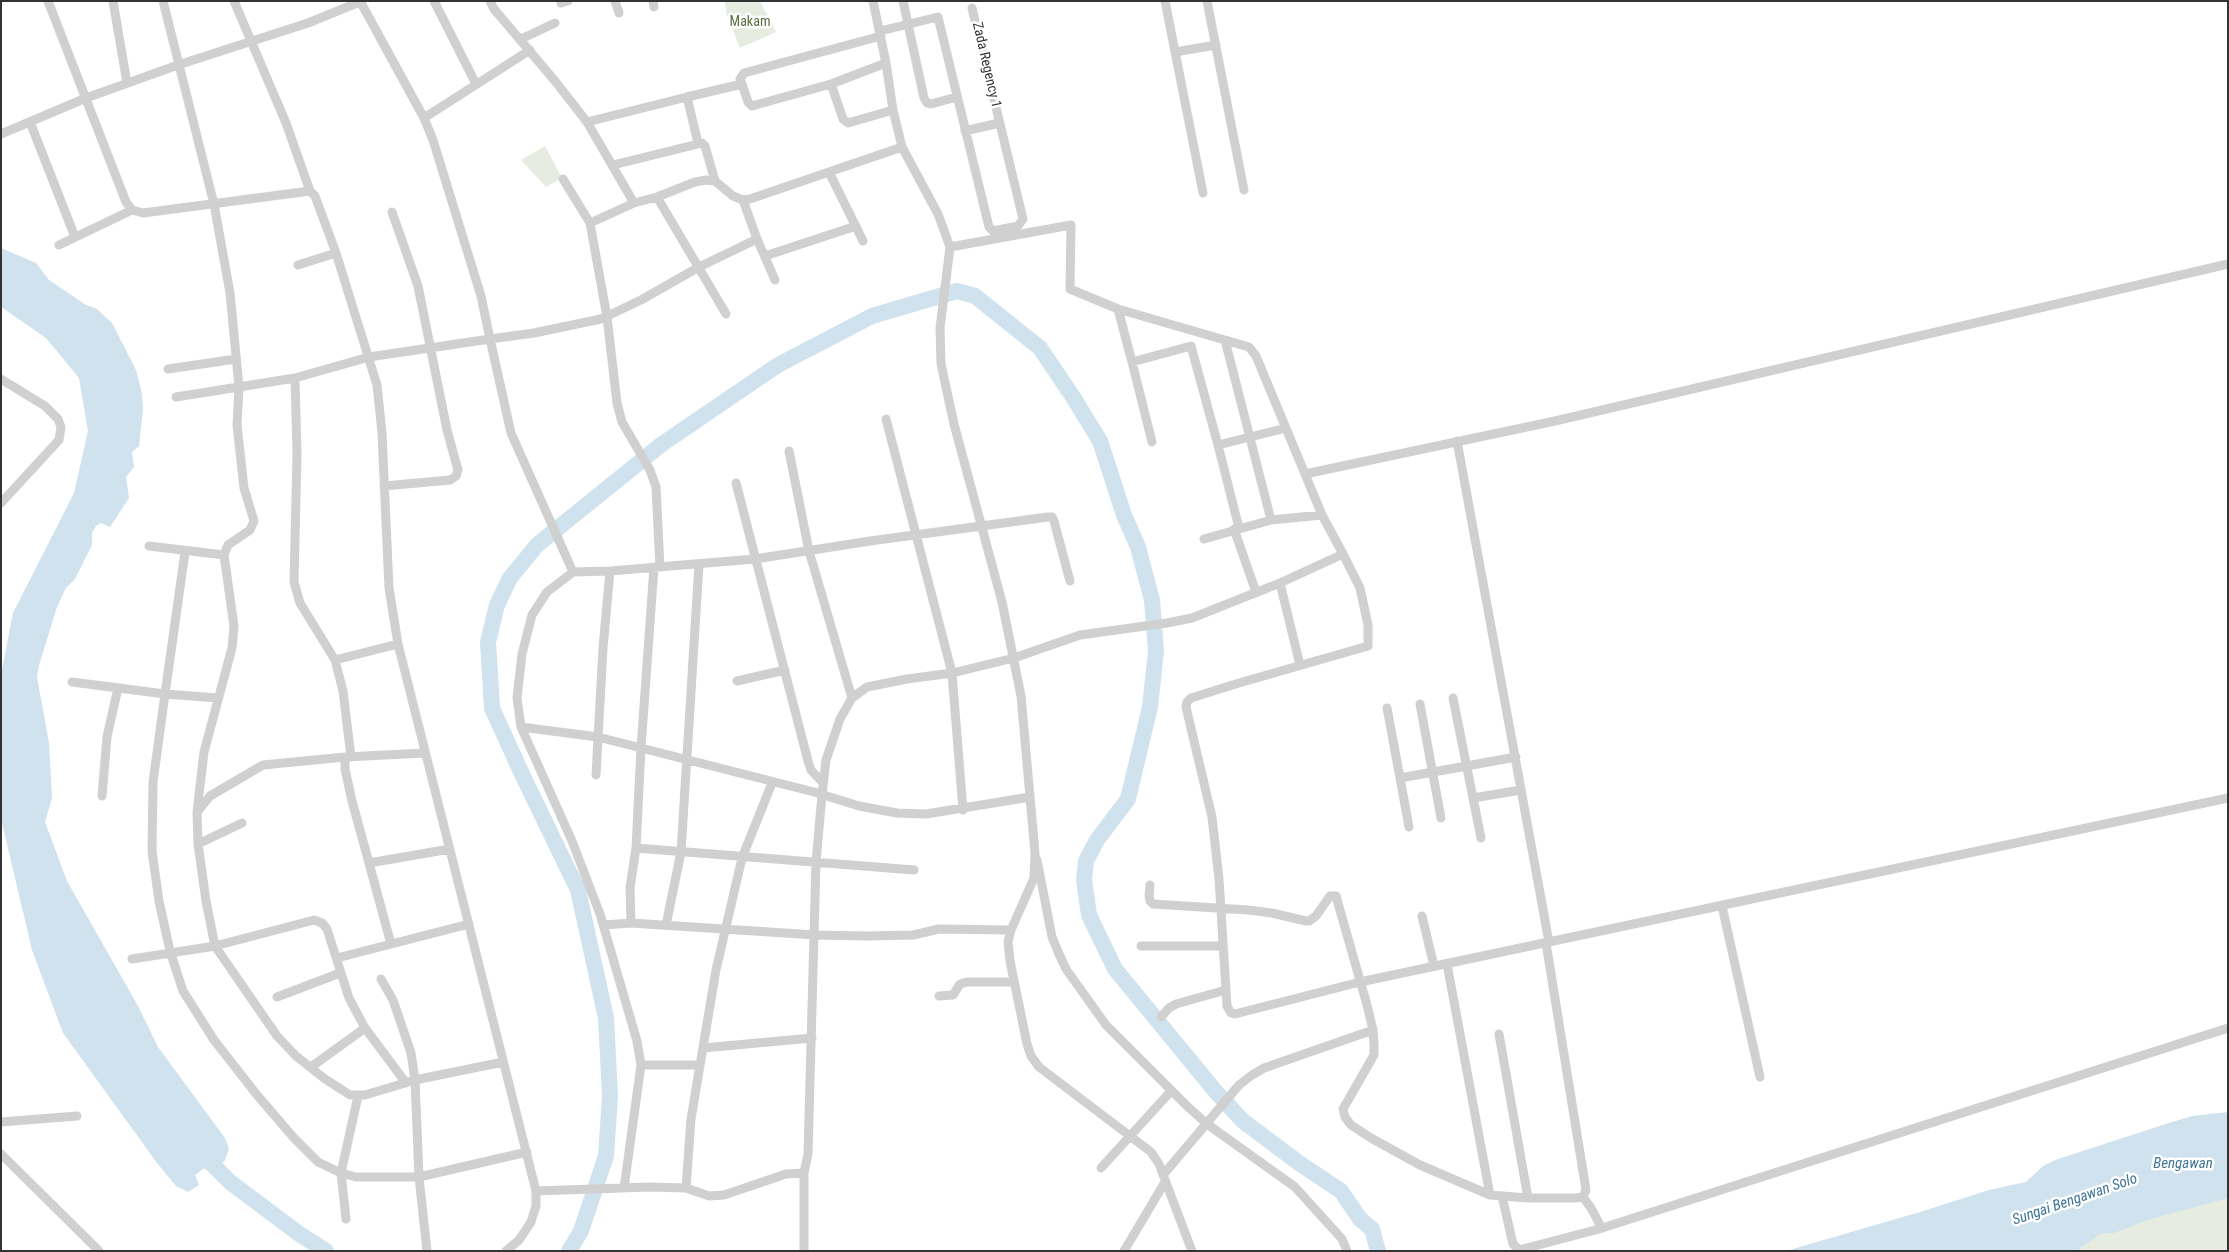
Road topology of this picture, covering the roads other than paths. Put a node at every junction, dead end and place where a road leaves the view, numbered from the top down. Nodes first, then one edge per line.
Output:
1 (48, 1) edge
2 (113, 1) edge
3 (163, 1) edge
4 (234, 1) edge
5 (434, 1) edge
6 (490, 1) edge
7 (615, 1) edge
8 (873, 1) edge
9 (903, 1) edge
10 (1165, 1) edge
11 (1207, 1) edge
12 (361, 2) edge
13 (972, 8) dead end
14 (618, 13) dead end
15 (555, 23) dead end
16 (909, 25) junction
17 (881, 34) junction
18 (521, 40) junction
19 (252, 42) junction
20 (1216, 45) junction
21 (530, 50) junction
22 (1175, 52) junction
23 (886, 62) junction
24 (178, 65) junction
25 (127, 83) junction
26 (476, 84) junction
27 (742, 84) junction
28 (831, 84) junction
29 (687, 97) junction
30 (957, 97) junction
31 (86, 98) junction
32 (893, 110) junction
33 (424, 118) junction
34 (30, 122) junction
35 (587, 122) junction
36 (999, 123) junction
37 (965, 131) junction
38 (1, 134) edge
39 (698, 143) junction
40 (902, 147) junction
41 (613, 165) junction
42 (829, 172) junction
43 (563, 179) dead end
44 (715, 181) junction
45 (1244, 190) dead end
46 (310, 191) junction
47 (1203, 194) dead end
48 (657, 197) junction
49 (743, 200) junction
50 (634, 203) junction
51 (214, 204) junction
52 (132, 210) junction
53 (392, 212) dead end
54 (590, 224) junction
55 (856, 226) junction
56 (75, 237) junction
57 (757, 239) junction
58 (863, 241) dead end
59 (59, 245) dead end
60 (950, 247) junction
61 (336, 253) junction
62 (765, 256) junction
63 (2228, 264) edge
64 (298, 265) dead end
65 (699, 267) junction
66 (775, 280) dead end
67 (1118, 309) junction
68 (726, 314) dead end
69 (606, 317) junction
70 (1189, 329) junction
71 (490, 339) junction
72 (1225, 340) junction
73 (1191, 346) junction
74 (432, 348) junction
75 (369, 358) junction
76 (236, 359) junction
77 (1132, 362) junction
78 (168, 369) dead end
79 (295, 378) junction
80 (1, 380) edge
81 (239, 388) junction
82 (176, 397) dead end
83 (886, 419) dead end
84 (1286, 428) junction
85 (1250, 437) junction
86 (1457, 441) junction
87 (1152, 442) dead end
88 (1218, 445) junction
89 (788, 451) dead end
90 (1305, 474) junction
91 (736, 482) dead end
92 (384, 486) junction
93 (1, 503) edge
94 (1322, 515) junction
95 (1271, 520) junction
96 (983, 526) junction
97 (1236, 529) junction
98 (917, 534) junction
99 (1204, 539) dead end
100 (149, 546) dead end
101 (809, 551) junction
102 (185, 552) junction
103 (1344, 554) junction
104 (224, 556) junction
105 (755, 559) junction
106 (700, 564) junction
107 (657, 567) junction
108 (610, 571) junction
109 (573, 572) junction
110 (1070, 581) dead end
111 (1280, 583) junction
112 (1256, 592) junction
113 (398, 644) junction
114 (1014, 658) junction
115 (335, 660) junction
116 (1300, 665) junction
117 (785, 670) junction
118 (952, 673) junction
119 (737, 681) dead end
120 (72, 682) dead end
121 (118, 688) junction
122 (165, 694) junction
123 (218, 698) junction
124 (852, 698) junction
125 (1453, 698) dead end
126 (1420, 704) dead end
127 (1388, 708) dead end
128 (521, 727) junction
129 (598, 737) junction
130 (641, 748) junction
131 (425, 753) junction
132 (348, 757) junction
133 (1516, 758) junction
134 (687, 760) junction
135 (1466, 766) junction
136 (1433, 772) junction
137 (596, 775) dead end
138 (1400, 778) junction
139 (772, 782) junction
140 (823, 783) junction
141 (1522, 790) junction
142 (102, 796) dead end
143 (822, 796) junction
144 (1030, 798) junction
145 (1473, 798) junction
146 (2228, 798) edge
147 (963, 810) junction
148 (198, 812) junction
149 (1441, 818) dead end
150 (242, 823) dead end
151 (1410, 827) dead end
152 (1481, 838) dead end
153 (198, 844) junction
154 (636, 848) junction
155 (450, 849) junction
156 (681, 852) junction
157 (1035, 853) junction
158 (742, 858) junction
159 (369, 862) junction
160 (816, 862) junction
161 (914, 870) dead end
162 (1150, 885) dead end
163 (1722, 906) junction
164 (1221, 909) junction
165 (1422, 916) dead end
166 (631, 923) junction
167 (469, 924) junction
168 (604, 925) junction
169 (666, 925) junction
170 (727, 929) junction
171 (1011, 930) junction
172 (816, 935) junction
173 (1548, 942) junction
174 (391, 944) junction
175 (215, 946) junction
176 (1141, 946) dead end
177 (1223, 946) junction
178 (170, 951) junction
179 (337, 958) junction
180 (132, 959) dead end
181 (1447, 964) junction
182 (1434, 966) junction
183 (340, 972) junction
184 (381, 979) dead end
185 (1014, 982) junction
186 (1360, 982) junction
187 (1226, 990) junction
188 (939, 996) dead end
189 (277, 997) dead end
190 (1161, 1017) dead end
191 (365, 1028) junction
192 (2228, 1028) edge
193 (1373, 1030) junction
194 (1499, 1034) dead end
195 (812, 1038) junction
196 (702, 1048) junction
197 (503, 1062) junction
198 (700, 1064) junction
199 (641, 1065) junction
200 (310, 1067) junction
201 (1760, 1077) dead end
202 (410, 1081) junction
203 (1171, 1091) junction
204 (358, 1096) junction
205 (77, 1116) dead end
206 (1, 1122) edge
207 (1207, 1124) junction
208 (1132, 1136) junction
209 (527, 1152) junction
210 (1, 1154) edge
211 (1101, 1168) dead end
212 (341, 1173) junction
213 (804, 1174) junction
214 (419, 1177) junction
215 (1164, 1178) junction
216 (624, 1188) junction
217 (686, 1188) junction
218 (536, 1191) junction
219 (1490, 1195) junction
220 (1502, 1196) junction
221 (1582, 1196) junction
222 (1528, 1198) junction
223 (346, 1219) dead end
224 (1599, 1229) junction
225 (99, 1251) edge
226 (427, 1251) edge
227 (506, 1251) edge
228 (804, 1251) edge
229 (1124, 1251) edge
230 (1192, 1251) edge
231 (1346, 1251) edge

1 - 31 street
2 - 25 street
3 - 24 street
4 - 19 street
5 - 26 street
6 - 18 street
7 - 14 street
8 - 17 street
9 - 16 street
10 - 22 street
11 - 20 street
12 - 19 street
12 - 33 street
13 - 36 street, Zada Regency 1
15 - 18 street
16 - 17 street, Zada Regency 1
16 - 30 street, Zada Regency 1
16 - 30 street
17 - 23 street
17 - 27 street, Zada Regency 1
18 - 21 street
19 - 24 street
19 - 46 street
20 - 22 street
20 - 45 street
21 - 26 street
21 - 35 street
22 - 47 street
23 - 28 street
23 - 32 street
24 - 25 street
24 - 51 street
25 - 31 street
26 - 33 street
27 - 28 street
27 - 29 street
28 - 32 street
29 - 35 street
29 - 39 street
30 - 37 street, Zada Regency 1
31 - 34 street
31 - 52 street
32 - 40 street
33 - 71 street
34 - 38 street
34 - 56 street
35 - 41 street
36 - 37 street, Zada Regency 1
36 - 37 street, Zada Regency 1
39 - 41 street
39 - 44 street
40 - 42 street
40 - 60 street
41 - 50 street
42 - 49 street
42 - 55 street
43 - 54 street
44 - 48 street
44 - 49 street
46 - 51 street
46 - 61 street
48 - 50 street
48 - 65 street
49 - 57 street
50 - 54 street
51 - 52 street
51 - 76 street
52 - 56 street
53 - 74 street
54 - 69 street
55 - 58 street
55 - 62 street
56 - 59 street
57 - 62 street
57 - 65 street
60 - 67 street
60 - 96 street
61 - 64 street
61 - 75 street
62 - 66 street
63 - 86 street
65 - 68 street
65 - 69 street
67 - 70 street
67 - 77 street
69 - 71 street
69 - 107 street
70 - 72 street
70 - 73 street
71 - 74 street
71 - 109 street
72 - 84 street
72 - 85 street
73 - 77 street
73 - 88 street
74 - 75 street
74 - 92 street
75 - 79 street
75 - 92 street
76 - 78 street
76 - 81 street
77 - 87 street
79 - 81 street
79 - 115 street
80 - 93 street
81 - 82 street
81 - 104 street
83 - 98 street
84 - 85 street
84 - 90 street
85 - 88 street
85 - 95 street
86 - 90 street
86 - 133 street
88 - 97 street
89 - 101 street
90 - 94 street
91 - 105 street
92 - 113 street
94 - 95 street
94 - 103 street
95 - 97 street
96 - 98 street
96 - 110 street
96 - 114 street
97 - 99 street
97 - 112 street
98 - 101 street
98 - 118 street
100 - 102 street
101 - 105 street
101 - 124 street
102 - 104 street
102 - 122 street
103 - 111 street
103 - 116 street
104 - 123 street
105 - 106 street
105 - 117 street
106 - 107 street
106 - 134 street
107 - 108 street
107 - 130 street
108 - 109 street
108 - 129 street
109 - 128 street
111 - 112 street
111 - 116 street
112 - 114 street
113 - 115 street
113 - 131 street
114 - 118 street
114 - 144 street
115 - 132 street
116 - 164 street
117 - 119 street
117 - 140 street
118 - 124 street
118 - 147 street
120 - 121 street
121 - 122 street
121 - 142 street
122 - 123 street
122 - 178 street
123 - 148 street
124 - 140 street
125 - 135 street
126 - 136 street
127 - 138 street
128 - 129 street
128 - 168 street
129 - 130 street
129 - 137 street
130 - 134 street
130 - 154 street
131 - 132 street
131 - 155 street
132 - 148 street
132 - 159 street
133 - 135 street
133 - 141 street
134 - 139 street
134 - 156 street
135 - 136 street
135 - 145 street
136 - 138 street
136 - 149 street
138 - 151 street
139 - 143 street
139 - 158 street
140 - 143 street
141 - 145 street
141 - 173 street
143 - 147 street
143 - 160 street
144 - 147 street
144 - 157 street
145 - 152 street
146 - 163 street
148 - 153 street
150 - 153 street
153 - 175 street
154 - 156 street
154 - 166 street
155 - 159 street
155 - 167 street
156 - 158 street
156 - 169 street
157 - 171 street
157 - 203 street
158 - 160 street
158 - 170 street
159 - 174 street
160 - 161 street
160 - 172 street
162 - 164 street
163 - 173 street
163 - 201 street
164 - 177 street
164 - 186 street
165 - 182 street
166 - 168 street
166 - 169 street
167 - 174 street
167 - 197 street
168 - 199 street
169 - 170 street
170 - 172 street
170 - 196 street
171 - 172 street
171 - 185 street
172 - 195 street
173 - 181 street
173 - 221 street
174 - 179 street
175 - 178 street
175 - 179 street
175 - 200 street
176 - 177 street
177 - 187 street
178 - 180 street
178 - 212 street
179 - 183 street
181 - 182 street
181 - 219 street
182 - 186 street
183 - 189 street
183 - 191 street
184 - 202 street
185 - 188 street
185 - 208 street
186 - 187 street
186 - 193 street
187 - 190 street
191 - 200 street
191 - 202 street
192 - 224 street
193 - 207 street
193 - 219 street
194 - 222 street
195 - 196 street
195 - 213 street
196 - 198 street
197 - 202 street
197 - 209 street
198 - 199 street
198 - 217 street
199 - 216 street
200 - 204 street
202 - 204 street
202 - 214 street
203 - 207 street
203 - 208 street
204 - 212 street
205 - 206 street
207 - 215 street
207 - 231 street
208 - 211 street
208 - 215 street
209 - 214 street
209 - 218 street
210 - 225 street
212 - 214 street
212 - 223 street
213 - 217 street
213 - 228 street
214 - 226 street
215 - 229 street
215 - 230 street
216 - 217 street
216 - 218 street
218 - 227 street
219 - 220 street
220 - 222 street
220 - 224 street
221 - 222 street
221 - 224 street

